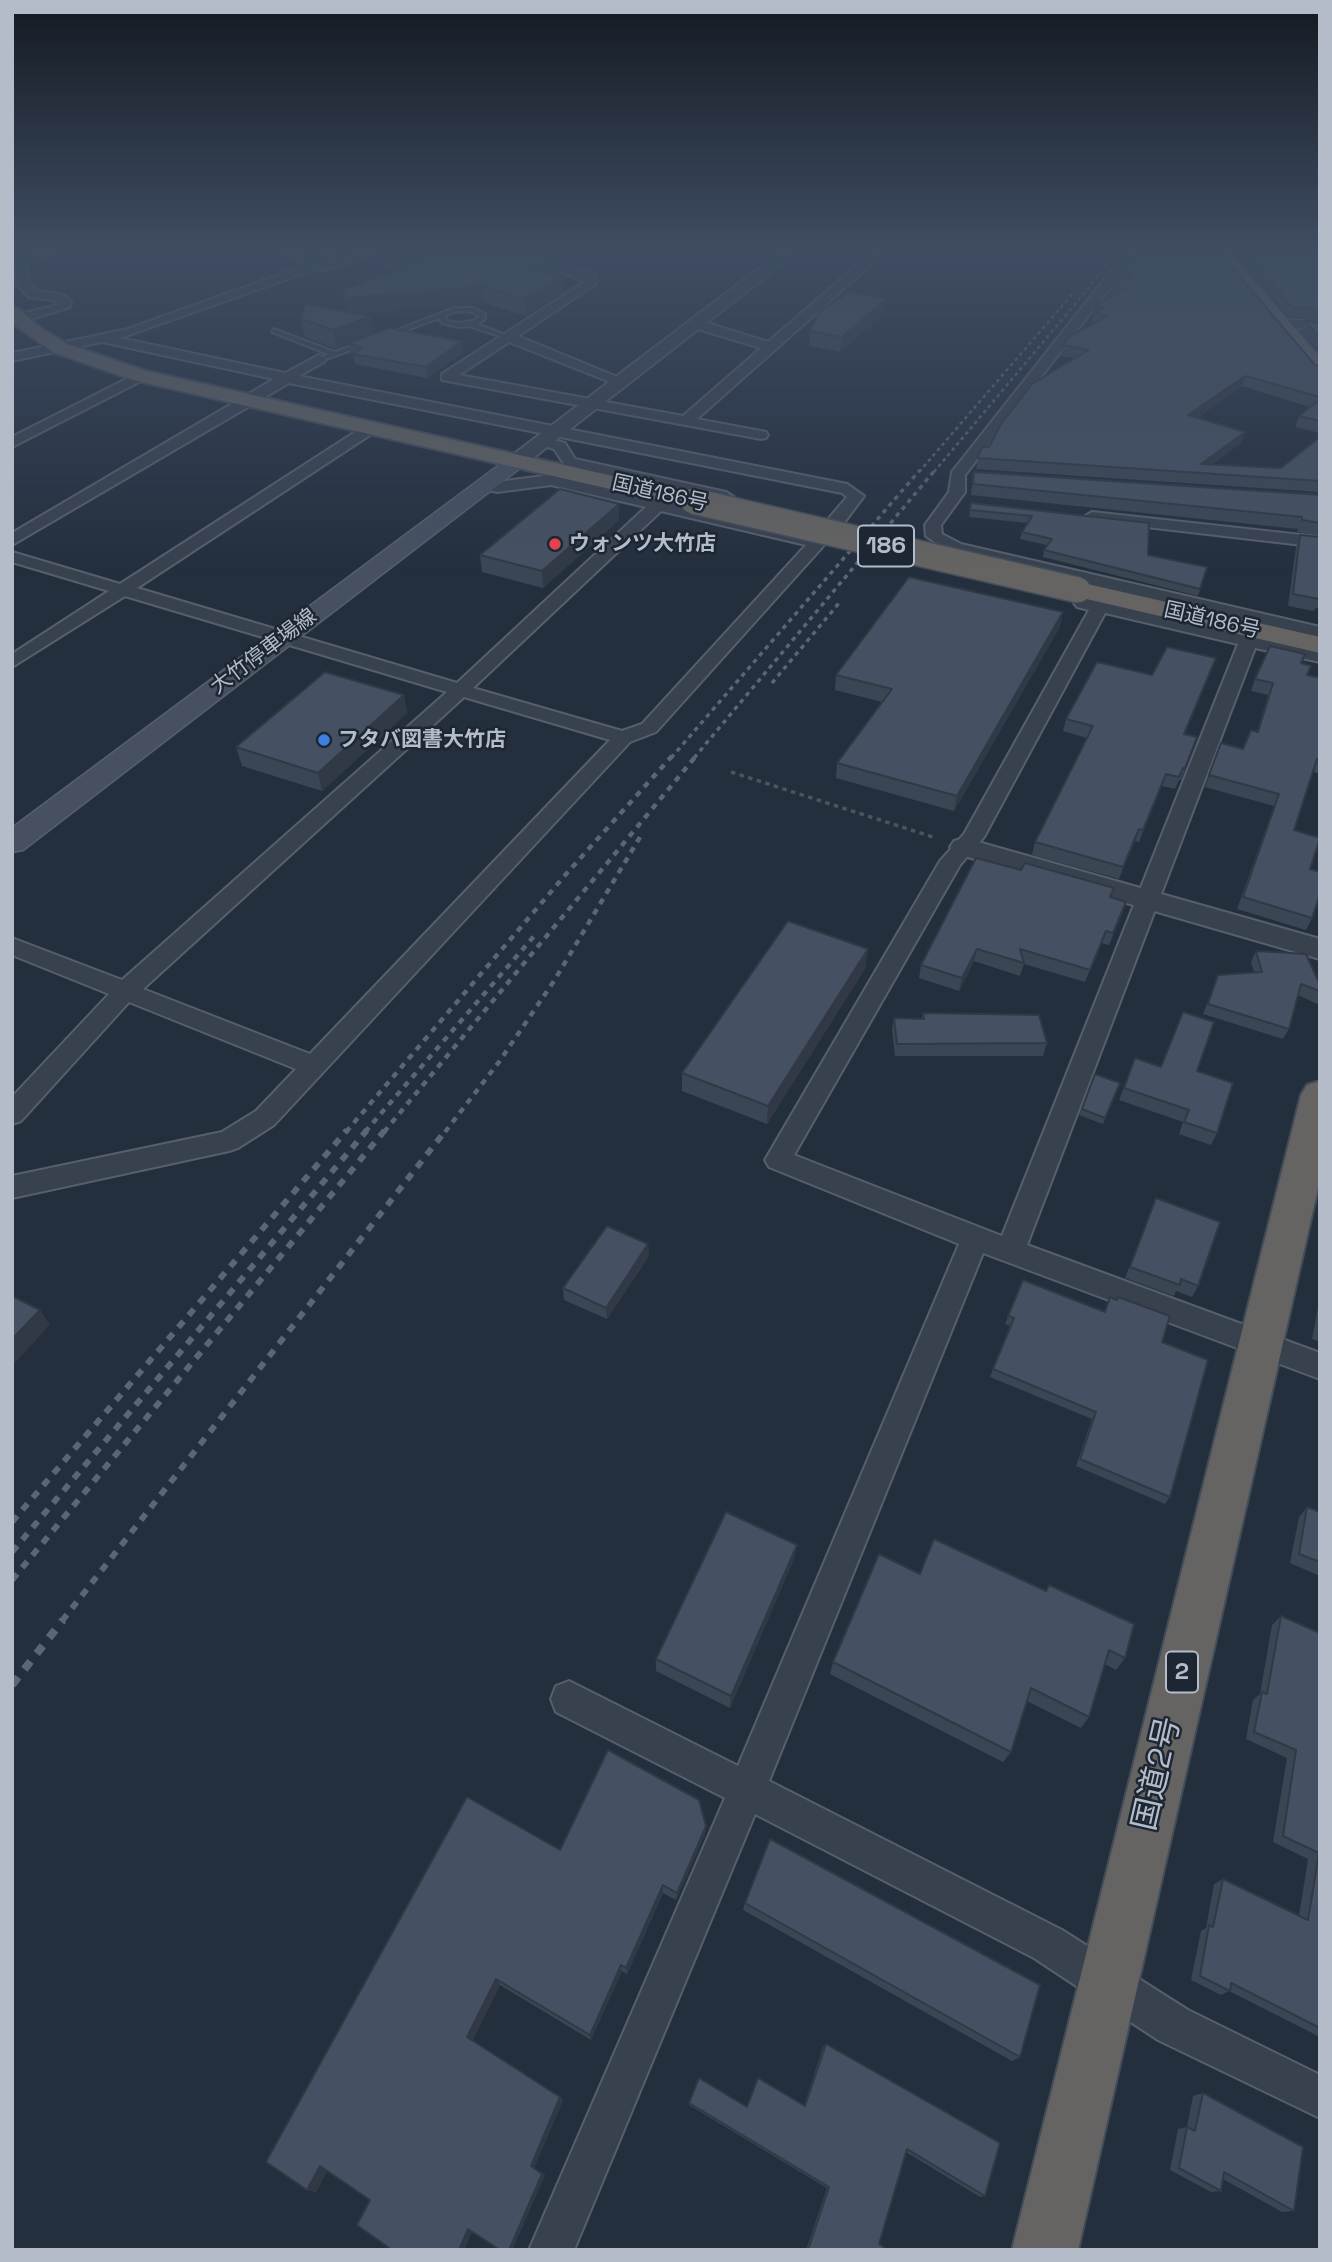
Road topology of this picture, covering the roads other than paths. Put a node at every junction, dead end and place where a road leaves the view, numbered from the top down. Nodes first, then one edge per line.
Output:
1 (90, 359) edge
2 (196, 359) edge
3 (319, 359) edge
4 (475, 359) edge
5 (563, 359) edge
6 (650, 359) edge
7 (757, 359) edge
8 (1052, 359) edge
9 (140, 376) junction
10 (287, 378) junction
11 (620, 381) junction
12 (250, 401) junction
13 (589, 404) junction
14 (686, 421) junction
15 (371, 428) junction
16 (761, 435) dead end
17 (548, 437) junction
18 (12, 443) edge
19 (517, 461) junction
20 (486, 485) junction
21 (699, 503) junction
22 (657, 506) junction
23 (1074, 515) edge
24 (837, 522) junction
25 (934, 536) junction
26 (12, 540) edge
27 (1320, 542) edge
28 (817, 543) junction
29 (12, 557) edge
30 (123, 590) junction
31 (1100, 606) junction
32 (1320, 632) edge
33 (284, 638) junction
34 (1248, 641) junction
35 (1320, 645) edge
36 (1320, 657) edge
37 (12, 662) edge
38 (460, 690) junction
39 (623, 738) junction
40 (12, 843) edge
41 (964, 847) junction
42 (1146, 900) junction
43 (12, 946) edge
44 (1320, 949) edge
45 (126, 990) junction
46 (314, 1066) junction
47 (1320, 1095) edge
48 (12, 1114) edge
49 (12, 1187) edge
50 (975, 1238) junction
51 (1011, 1249) junction
52 (1260, 1344) junction
53 (1320, 1366) edge
54 (569, 1699) dead end
55 (747, 1790) junction
56 (1108, 1983) junction
57 (1320, 2097) edge
58 (551, 2250) edge
59 (1045, 2250) edge

1 - 9 highway, 国道186号 / 186
2 - 10 street
3 - 10 street
4 - 13 street
5 - 11 street
6 - 11 street
7 - 14 street
8 - 25 street
9 - 12 highway, 国道186号 / 186
9 - 18 street
10 - 12 street
10 - 17 street
11 - 13 street
12 - 15 highway, 国道186号 / 186
12 - 26 street
13 - 14 street
13 - 17 street
14 - 16 street
15 - 19 highway, 国道186号 / 186
15 - 30 street
17 - 19 street
17 - 21 street
17 - 24 street
19 - 20 main road, 大竹停車場線
19 - 21 highway, 国道186号 / 186
20 - 22 street
20 - 33 main road, 大竹停車場線
21 - 22 street
21 - 24 street
21 - 28 street
21 - 35 highway, 国道186号 / 186, bridge
22 - 38 street
23 - 27 street
24 - 28 street
25 - 31 street
25 - 32 street
28 - 39 street
29 - 30 street
30 - 33 street
30 - 37 street
31 - 34 street
31 - 41 street
33 - 38 street
33 - 40 main road, 大竹停車場線
34 - 36 street
34 - 42 street
38 - 39 street
38 - 45 street
39 - 46 street
41 - 42 street
41 - 50 street
42 - 44 street
42 - 51 street
43 - 45 street
45 - 46 street
45 - 48 street
46 - 49 street
47 - 52 highway, 国道2号 / 2
50 - 51 street
50 - 55 street
51 - 52 street
52 - 53 street
52 - 56 highway, 国道2号 / 2
54 - 55 street
55 - 56 street
55 - 58 street
56 - 57 street
56 - 59 highway, 国道2号 / 2

